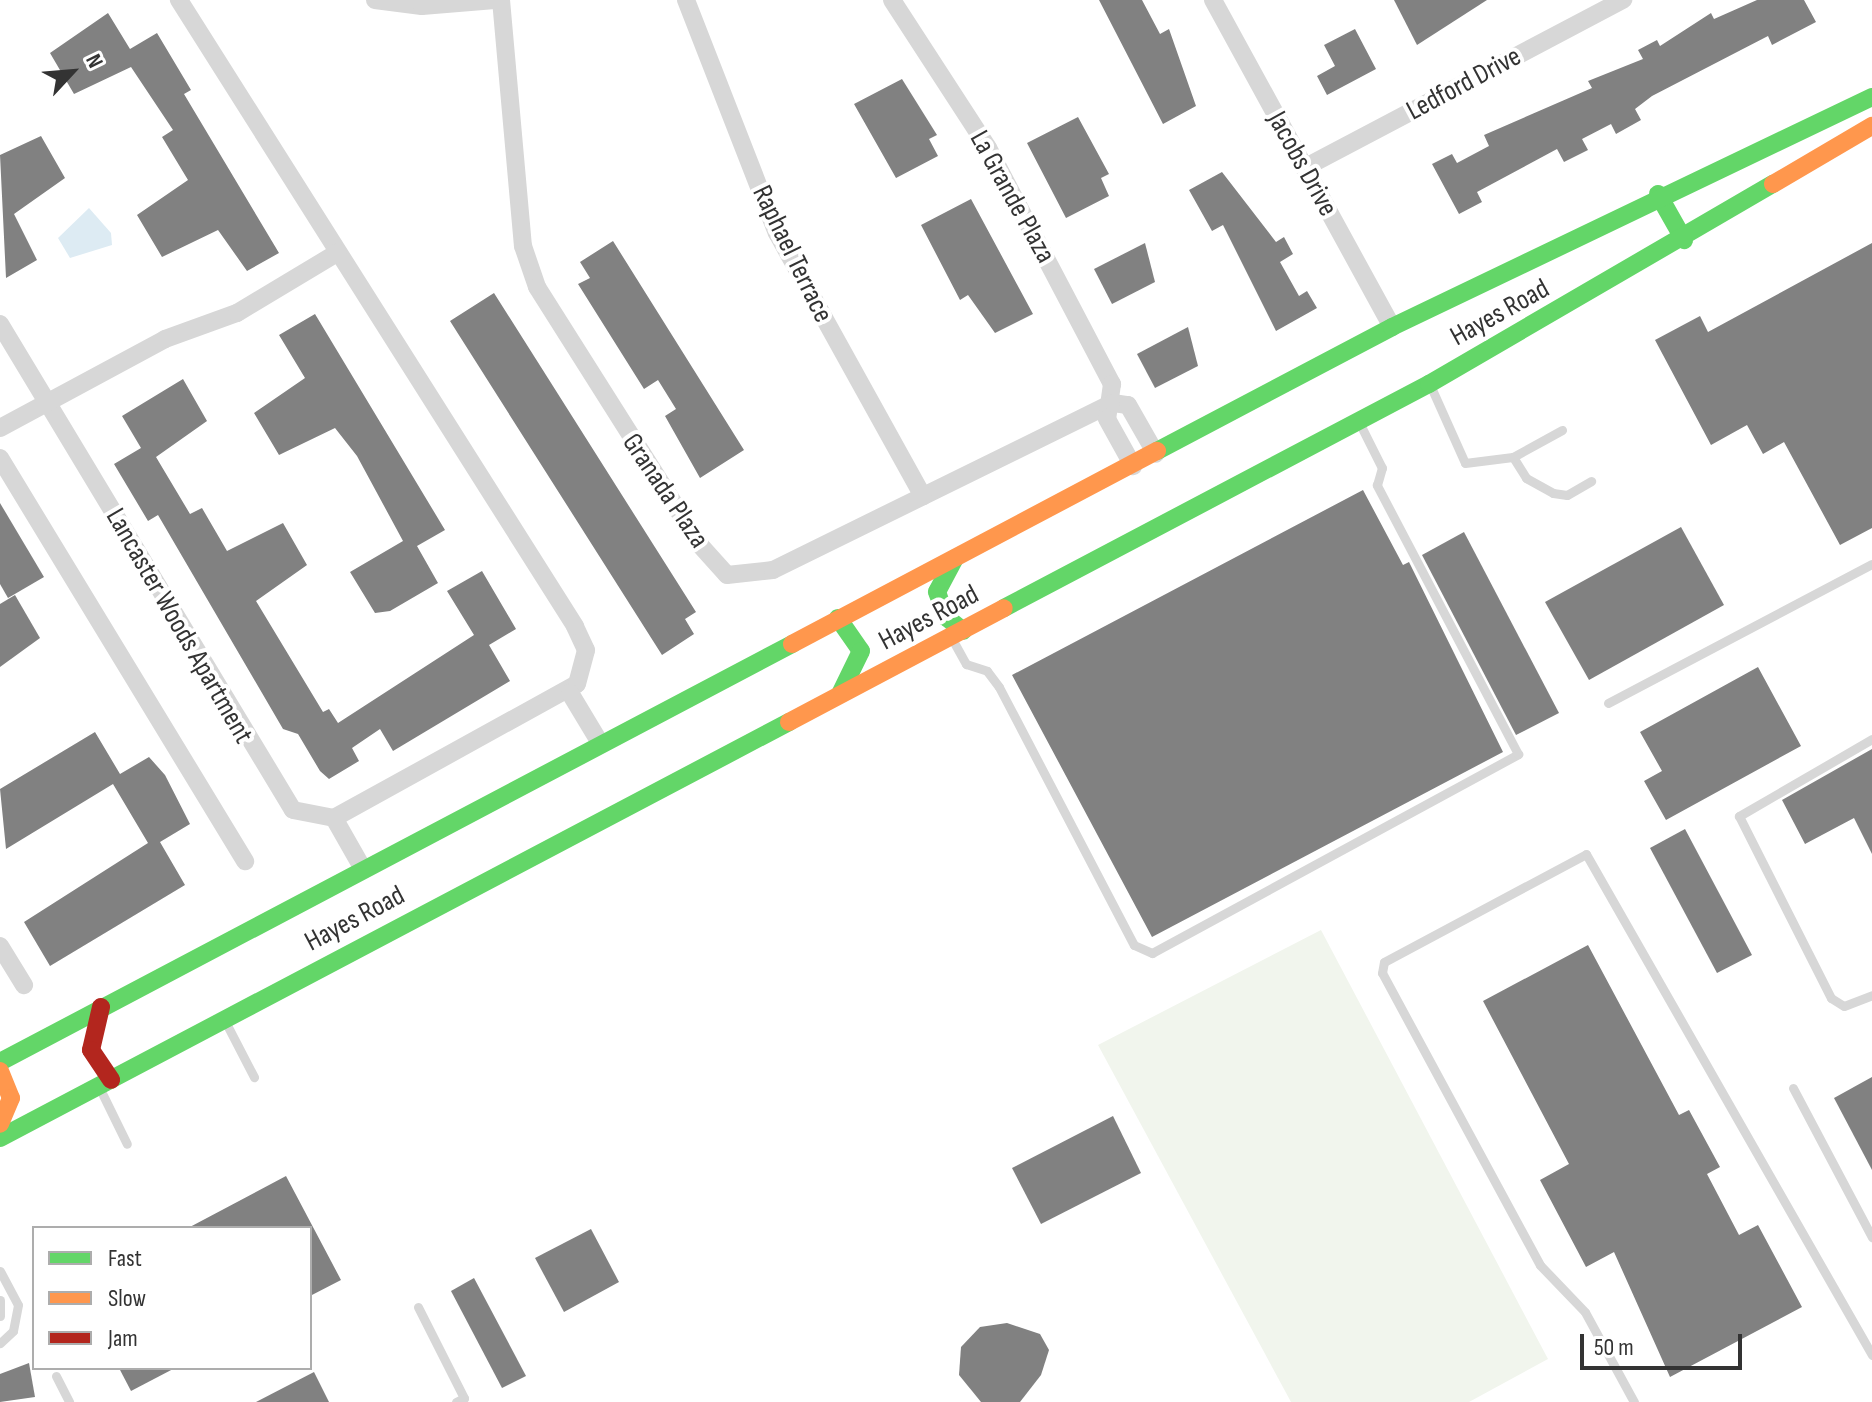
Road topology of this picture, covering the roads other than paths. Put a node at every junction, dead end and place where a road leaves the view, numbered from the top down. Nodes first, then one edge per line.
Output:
1 (179, 0) edge
2 (375, 0) edge
3 (498, 0) edge
4 (686, 0) edge
5 (892, 0) edge
6 (1213, 0) edge
7 (1623, 0) edge
8 (1872, 97) edge
9 (1872, 126) edge
10 (1304, 168) junction
11 (1658, 194) junction
12 (1684, 240) junction
13 (337, 253) junction
14 (0, 324) edge
15 (1392, 327) junction
16 (1429, 384) junction
17 (49, 402) junction
18 (1113, 403) junction
19 (1359, 421) junction
20 (0, 428) edge
21 (1562, 430) dead end
22 (1156, 454) junction
23 (1513, 457) junction
24 (0, 458) edge
25 (1133, 466) junction
26 (1591, 481) dead end
27 (923, 496) junction
28 (957, 555) junction
29 (1872, 564) edge
30 (838, 618) junction
31 (957, 634) junction
32 (570, 693) junction
33 (838, 697) junction
34 (1608, 703) dead end
35 (1872, 739) edge
36 (600, 743) junction
37 (334, 818) junction
38 (245, 861) dead end
39 (363, 869) junction
40 (0, 946) edge
41 (24, 985) dead end
42 (1872, 995) edge
43 (101, 1007) junction
44 (224, 1020) junction
45 (0, 1062) edge
46 (0, 1071) edge
47 (254, 1077) dead end
48 (104, 1083) junction
49 (1793, 1088) dead end
50 (0, 1124) edge
51 (0, 1138) edge
52 (127, 1144) dead end
53 (1872, 1237) edge
54 (0, 1271) edge
55 (0, 1300) edge
56 (418, 1307) dead end
57 (0, 1316) edge
58 (0, 1343) edge
59 (1872, 1355) edge
60 (56, 1376) dead end
61 (69, 1402) edge
62 (456, 1402) edge
63 (1634, 1402) edge

1 - 13 street
2 - 3 street
3 - 27 street, Granada Plaza
4 - 27 street, Raphael Terrace
5 - 18 street, La Grande Plaza
6 - 10 street, Jacobs Drive
7 - 10 street, Ledford Drive
8 - 11 street, Hayes Road
9 - 12 street, Hayes Road
10 - 15 street, Jacobs Drive
11 - 12 street
11 - 15 street, Hayes Road
12 - 16 street, Hayes Road
13 - 17 street
13 - 32 street
14 - 17 street, Lancaster Woods Apartment
15 - 22 street, Hayes Road
16 - 19 street, Hayes Road
16 - 23 lane
17 - 20 street
17 - 37 street, Lancaster Woods Apartment
18 - 22 street
18 - 25 street, La Grande Plaza
18 - 27 street, Granada Plaza
19 - 31 street, Hayes Road
19 - 31 lane
21 - 23 lane
22 - 25 street, Hayes Road
23 - 26 lane
24 - 38 street
25 - 28 street, Hayes Road
28 - 30 street, Hayes Road
28 - 31 street
29 - 34 lane
30 - 33 street
30 - 36 street, Hayes Road
31 - 33 street, Hayes Road
32 - 36 street
32 - 37 street
33 - 44 street, Hayes Road
35 - 42 lane
36 - 39 street, Hayes Road
37 - 39 street
39 - 43 street, Hayes Road
40 - 41 street
43 - 45 street, Hayes Road
43 - 48 street
44 - 47 lane
44 - 48 street, Hayes Road
46 - 50 street
48 - 51 street, Hayes Road
48 - 52 lane
49 - 53 lane
54 - 58 lane
55 - 57 lane
56 - 62 lane
59 - 63 lane
60 - 61 lane

